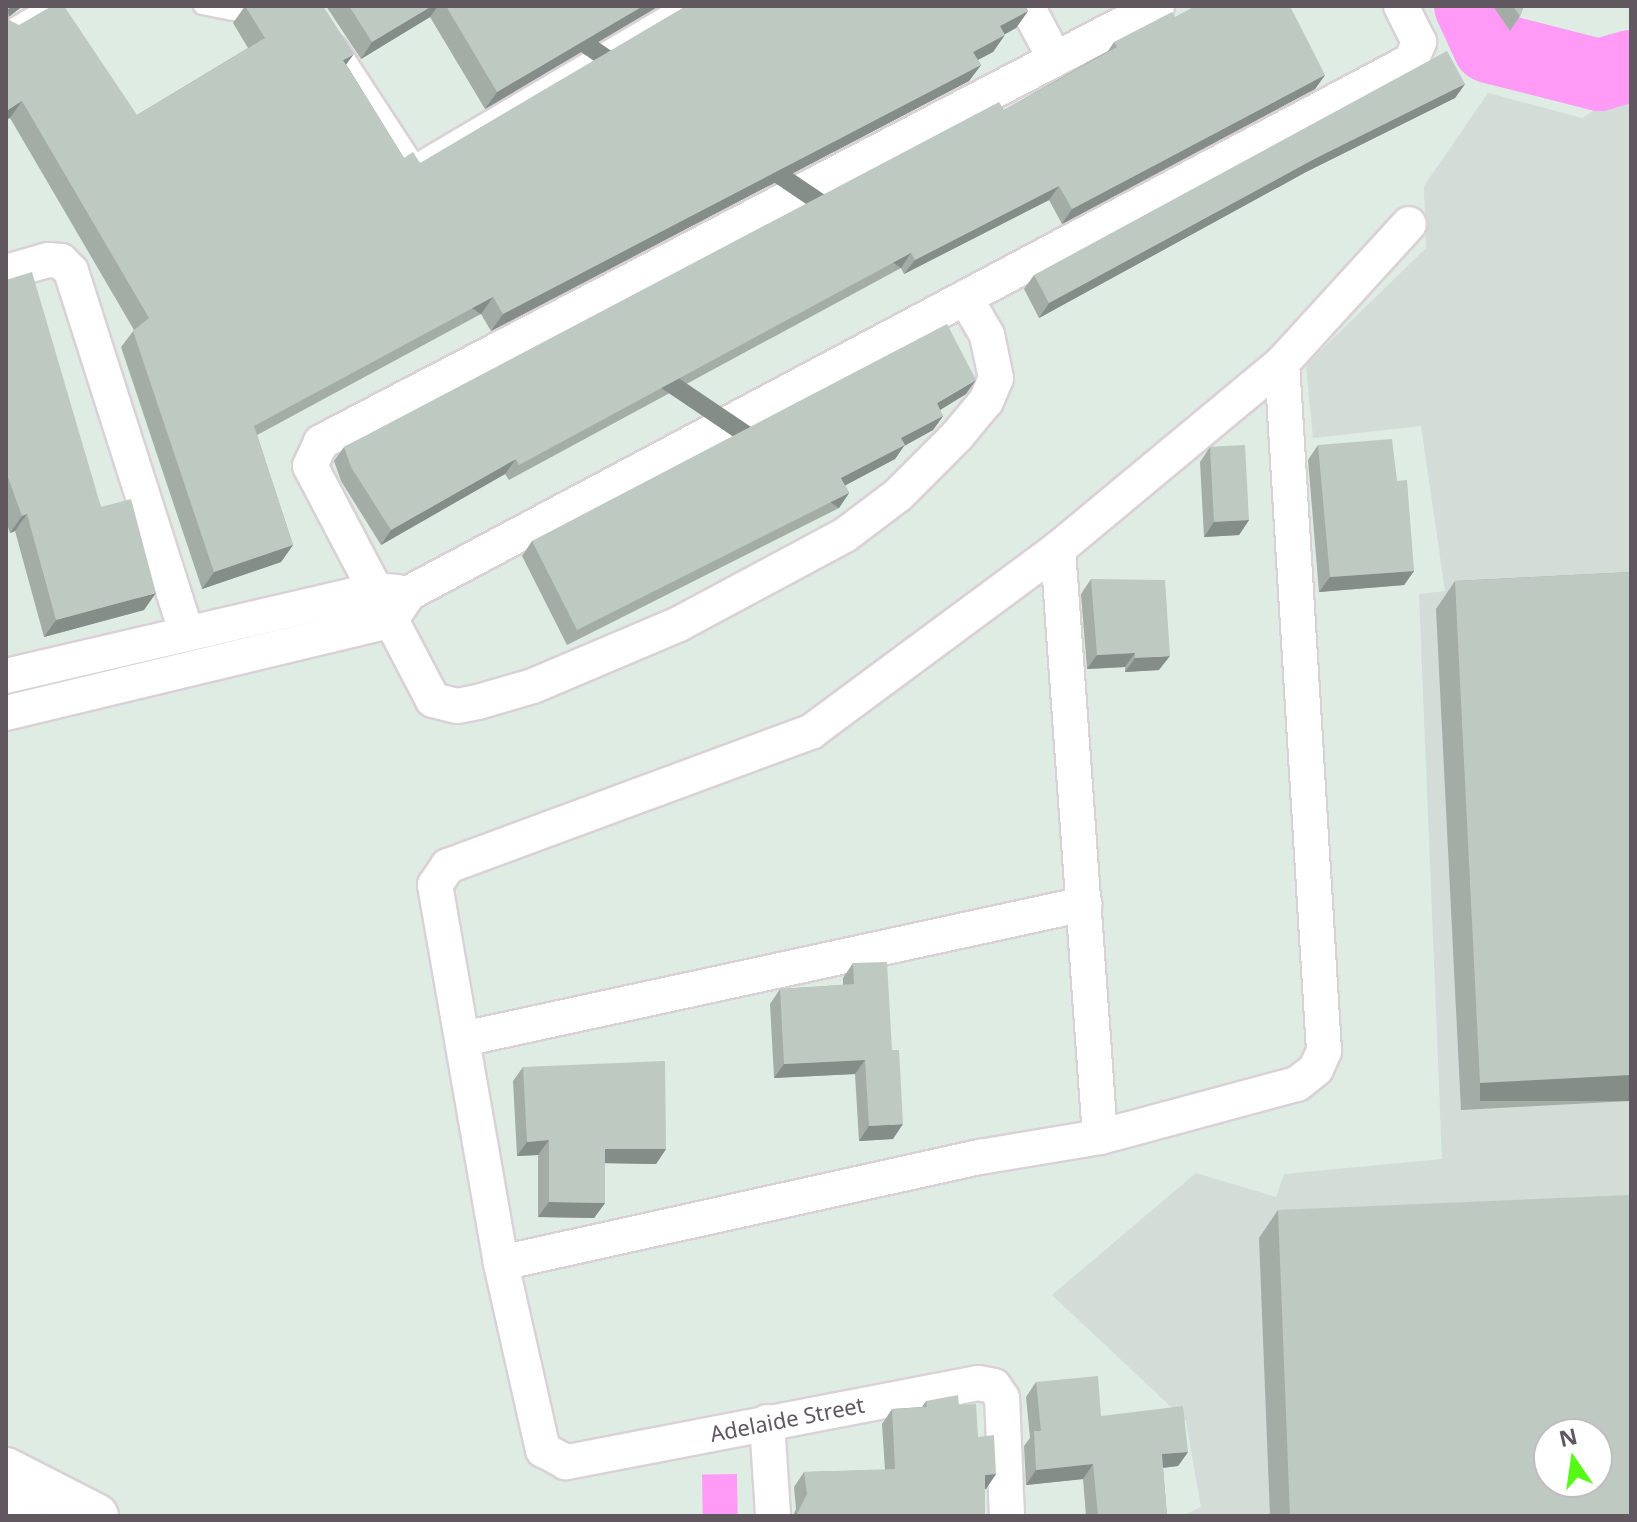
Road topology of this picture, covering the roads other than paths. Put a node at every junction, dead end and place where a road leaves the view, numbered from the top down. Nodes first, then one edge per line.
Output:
1 (48, 6) edge
2 (202, 6) edge
3 (251, 6) edge
4 (681, 6) edge
5 (1027, 6) edge
6 (1157, 6) edge
7 (1401, 6) edge
8 (6, 31) edge
9 (330, 32) edge
10 (1055, 59) junction
11 (1409, 224) dead end
12 (6, 272) edge
13 (966, 299) junction
14 (1282, 363) junction
15 (1058, 549) junction
16 (375, 590) junction
17 (409, 593) junction
18 (390, 621) junction
19 (187, 634) junction
20 (8, 667) edge
21 (6, 713) edge
22 (1084, 904) junction
23 (463, 1039) junction
24 (1100, 1137) junction
25 (501, 1263) junction
26 (767, 1422) junction
27 (6, 1470) edge
28 (55, 1493) junction
29 (6, 1505) edge
30 (96, 1516) edge
31 (773, 1516) edge
32 (1007, 1516) edge

1 - 8 lane
2 - 3 lane
4 - 9 lane
5 - 10 street
6 - 10 street
7 - 13 street
10 - 16 street
11 - 14 street
12 - 19 street
13 - 17 street
13 - 18 street
14 - 15 street
14 - 24 street
15 - 22 street
15 - 23 street
16 - 17 street
16 - 18 street
16 - 19 street
17 - 18 street
18 - 21 street
19 - 20 street
22 - 23 street
22 - 24 street
23 - 25 street
24 - 25 street
25 - 26 street, Adelaide Street
26 - 31 street
26 - 32 street, Adelaide Street
27 - 28 main road
28 - 29 street
28 - 30 main road

